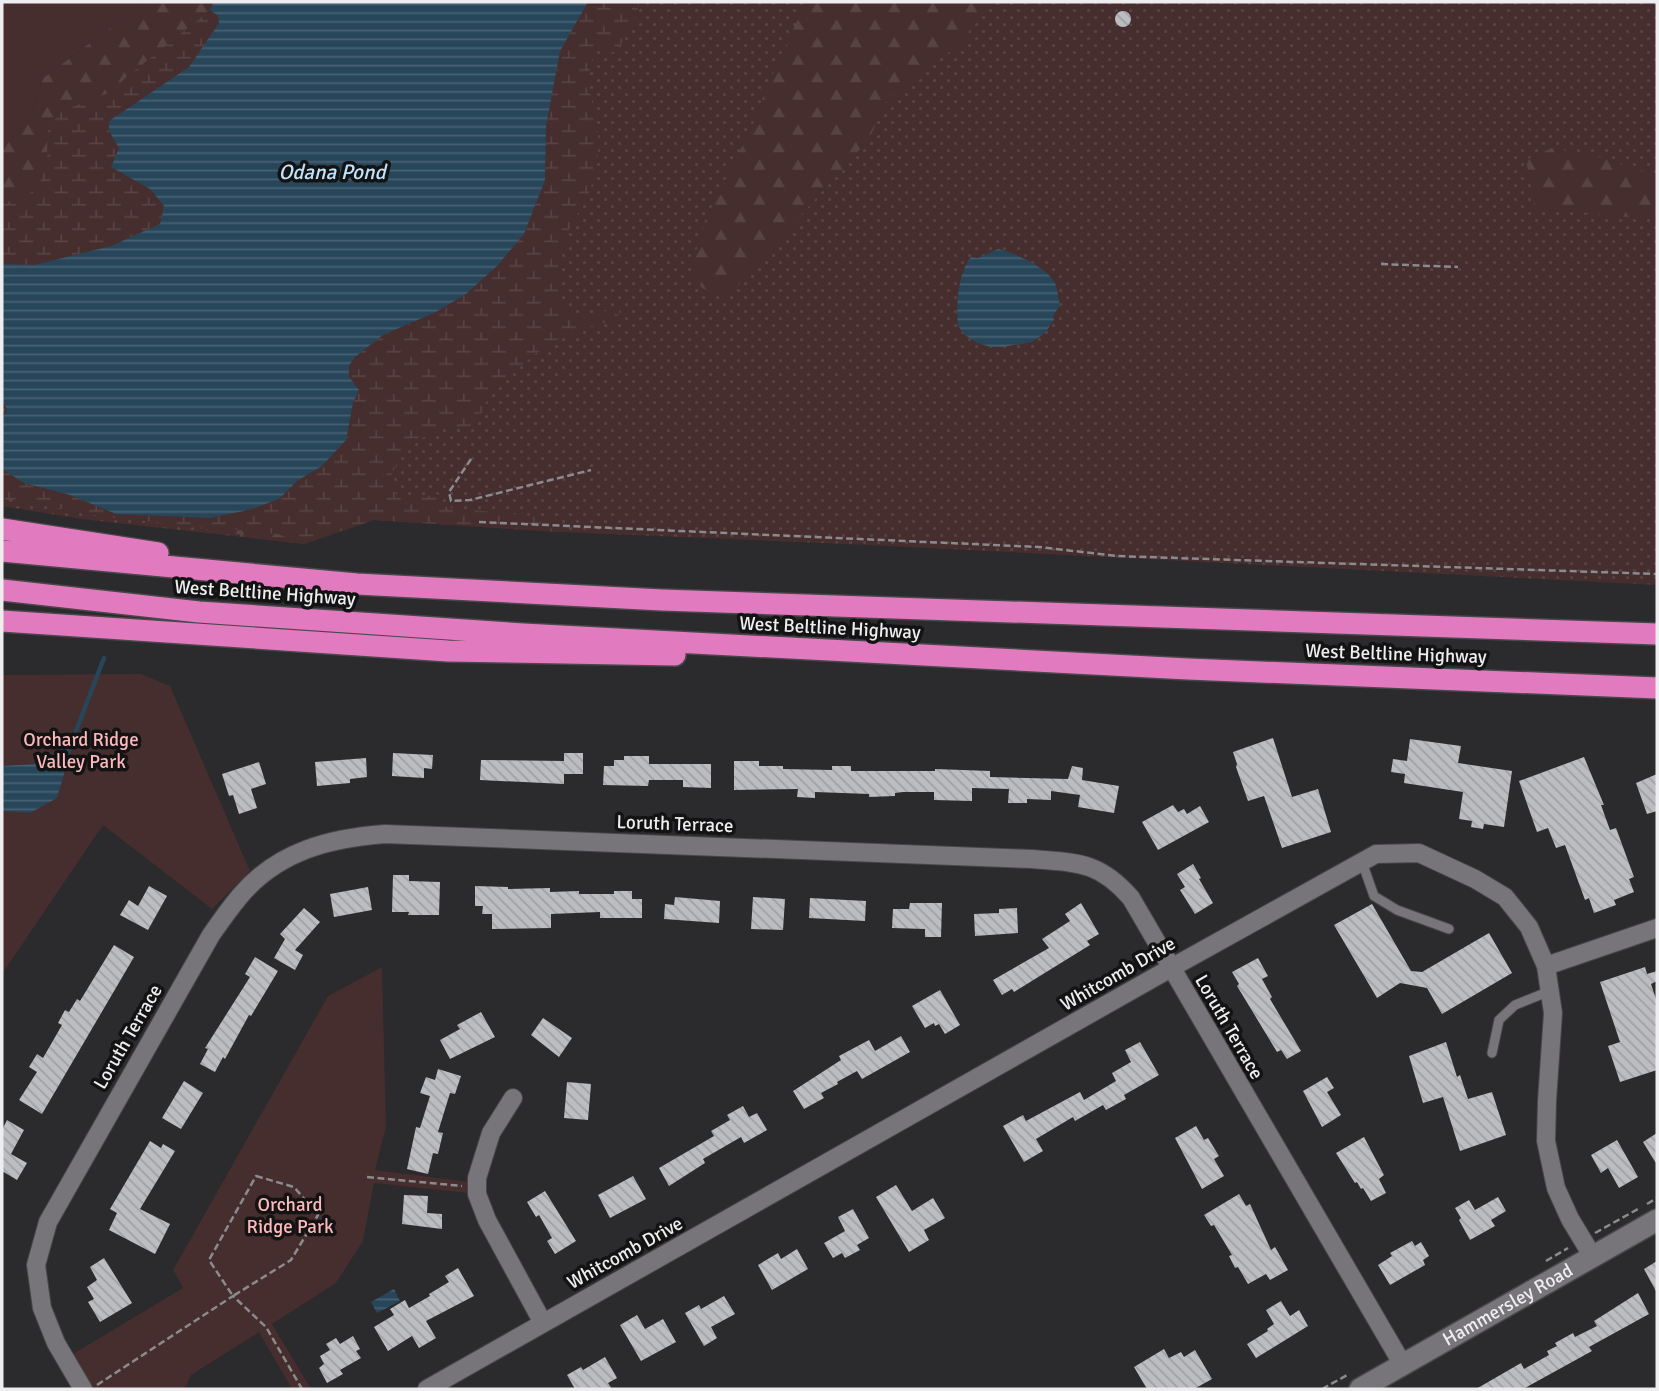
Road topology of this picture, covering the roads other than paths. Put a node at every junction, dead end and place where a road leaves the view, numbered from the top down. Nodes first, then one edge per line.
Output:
1 (2, 529) edge
2 (2, 551) edge
3 (357, 584) junction
4 (2, 590) edge
5 (2, 621) edge
6 (1657, 634) edge
7 (954, 657) junction
8 (1657, 688) edge
9 (1362, 862) junction
10 (1657, 928) edge
11 (1449, 929) dead end
12 (1546, 966) junction
13 (1171, 968) junction
14 (1550, 991) junction
15 (1492, 1054) dead end
16 (513, 1098) dead end
17 (1657, 1220) edge
18 (1593, 1257) junction
19 (543, 1323) junction
20 (1403, 1365) junction
21 (88, 1389) edge
22 (427, 1389) edge
23 (1360, 1389) edge

1 - 3 highway
2 - 3 highway, West Beltline Highway
3 - 6 highway, West Beltline Highway
4 - 7 highway, West Beltline Highway
5 - 7 highway
7 - 8 highway, West Beltline Highway
9 - 11 lane
9 - 12 street, Whitcomb Drive
9 - 13 street, Whitcomb Drive
10 - 12 street
12 - 14 street, Whitcomb Drive
13 - 19 street, Whitcomb Drive
13 - 20 street, Loruth Terrace
13 - 21 street, Loruth Terrace
14 - 15 lane
14 - 18 street, Whitcomb Drive
16 - 19 street
17 - 18 street, Hammersley Road
18 - 20 street, Hammersley Road
19 - 22 street, Whitcomb Drive
20 - 23 street, Hammersley Road

